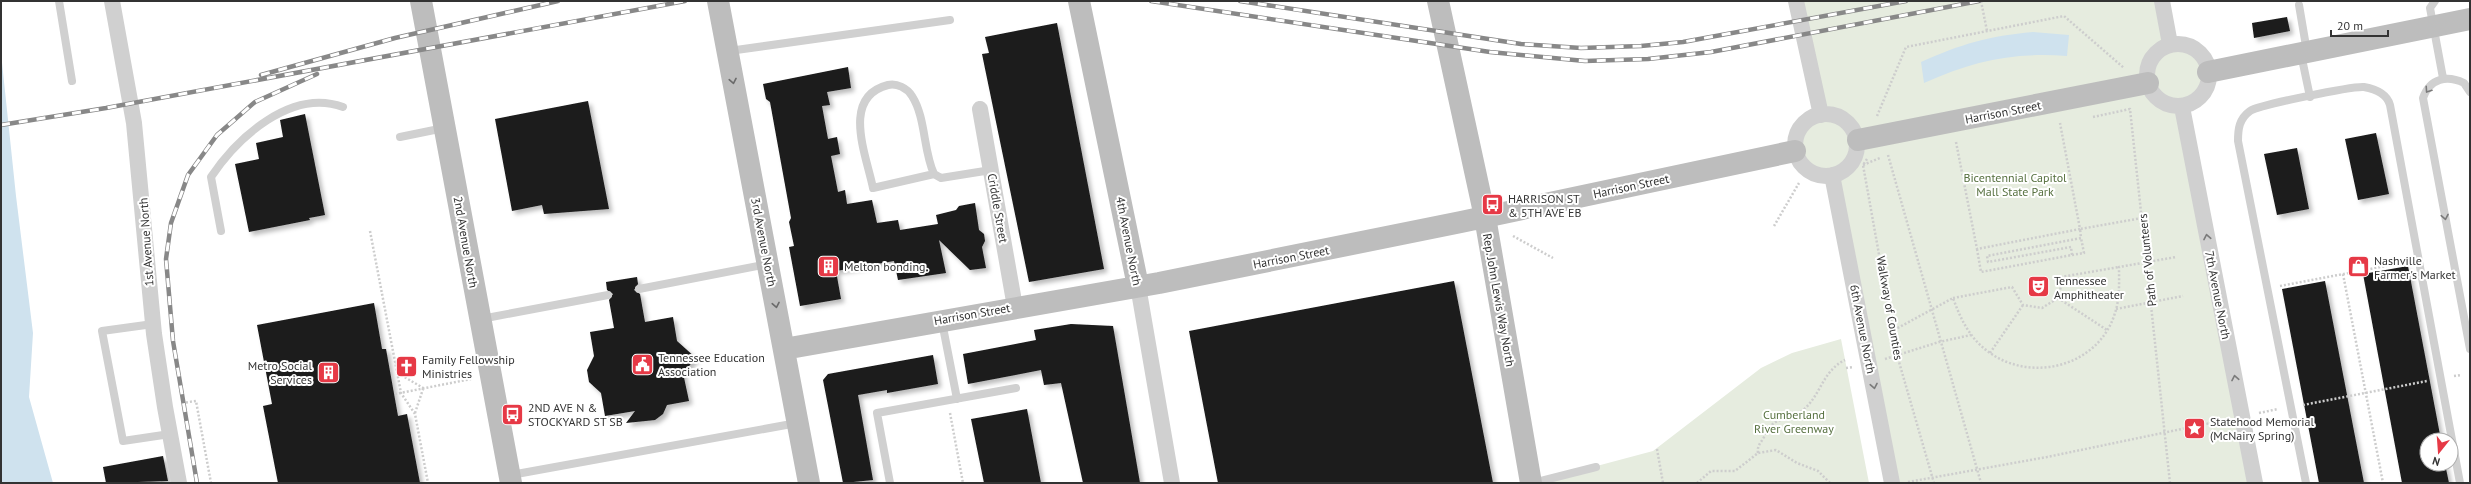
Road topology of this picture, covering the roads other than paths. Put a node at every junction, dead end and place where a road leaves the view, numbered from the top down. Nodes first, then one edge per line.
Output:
1 (60, 1) edge
2 (112, 1) edge
3 (422, 1) edge
4 (718, 1) edge
5 (1080, 1) edge
6 (1438, 1) edge
7 (1796, 1) edge
8 (2162, 1) edge
9 (2435, 1) edge
10 (2299, 5) dead end
11 (2470, 19) edge
12 (950, 20) dead end
13 (2433, 27) junction
14 (2170, 44) junction
15 (728, 51) junction
16 (2304, 53) junction
17 (2208, 72) junction
18 (2443, 78) junction
19 (72, 81) dead end
20 (2148, 83) junction
21 (2470, 92) edge
22 (2310, 97) junction
23 (343, 107) dead end
24 (2182, 107) junction
25 (980, 109) dead end
26 (1820, 115) junction
27 (445, 127) junction
28 (400, 137) dead end
29 (1858, 140) junction
30 (1795, 151) junction
31 (991, 170) junction
32 (934, 174) junction
33 (1832, 175) junction
34 (1485, 218) junction
35 (221, 231) dead end
36 (768, 264) junction
37 (1138, 286) junction
38 (639, 289) dead end
39 (608, 295) dead end
40 (1015, 307) junction
41 (480, 319) junction
42 (942, 319) junction
43 (153, 324) junction
44 (784, 349) junction
45 (2470, 349) edge
46 (1016, 388) dead end
47 (957, 398) junction
48 (797, 423) junction
49 (170, 434) junction
50 (1596, 467) dead end
51 (510, 479) edge
52 (180, 483) edge
53 (809, 483) edge
54 (890, 483) edge
55 (1172, 483) edge
56 (1532, 483) edge
57 (1892, 483) edge
58 (2255, 483) edge
59 (2306, 483) edge
60 (2460, 483) edge

1 - 19 lane
2 - 43 street, 1st Avenue North
3 - 27 street, 2nd Avenue North
4 - 15 street, 3rd Avenue North
5 - 37 street, 4th Avenue North
6 - 34 street, Rep. John Lewis Way North
7 - 26 street
8 - 14 street
9 - 13 lane
10 - 16 lane
11 - 13 street
12 - 15 lane
13 - 16 street
13 - 18 lane
14 - 17 street
14 - 20 street
15 -> 36 street, 3rd Avenue North
16 - 17 street
16 - 22 lane
17 - 24 street
18 - 21 lane
18 -> 45 lane
20 - 24 street
20 - 29 street, Harrison Street
22 - 59 lane
22 - 60 lane
23 - 35 lane
58 -> 24 street, 7th Avenue North
25 - 31 street, Criddle Street
26 - 29 street
26 - 30 street
27 - 28 lane
27 - 41 street, 2nd Avenue North
29 - 33 street
30 - 33 street
30 - 34 street, Harrison Street
31 - 32 lane
31 - 40 street, Criddle Street
32 - 32 lane
33 -> 57 street, 6th Avenue North
34 - 37 street, Harrison Street
34 - 56 street, Rep. John Lewis Way North
36 - 38 lane
36 -> 44 street, 3rd Avenue North
37 - 40 street, Harrison Street
37 - 55 street, 4th Avenue North
39 - 41 lane
40 - 42 street, Harrison Street
41 - 51 street, 2nd Avenue North
42 - 44 street, Harrison Street
42 - 47 lane
43 - 49 street, 1st Avenue North
43 - 49 lane
44 - 48 street, 3rd Avenue North
46 - 47 lane
47 - 54 lane
48 - 51 lane
48 - 53 street, 3rd Avenue North
49 - 52 street, 1st Avenue North
50 - 56 lane

